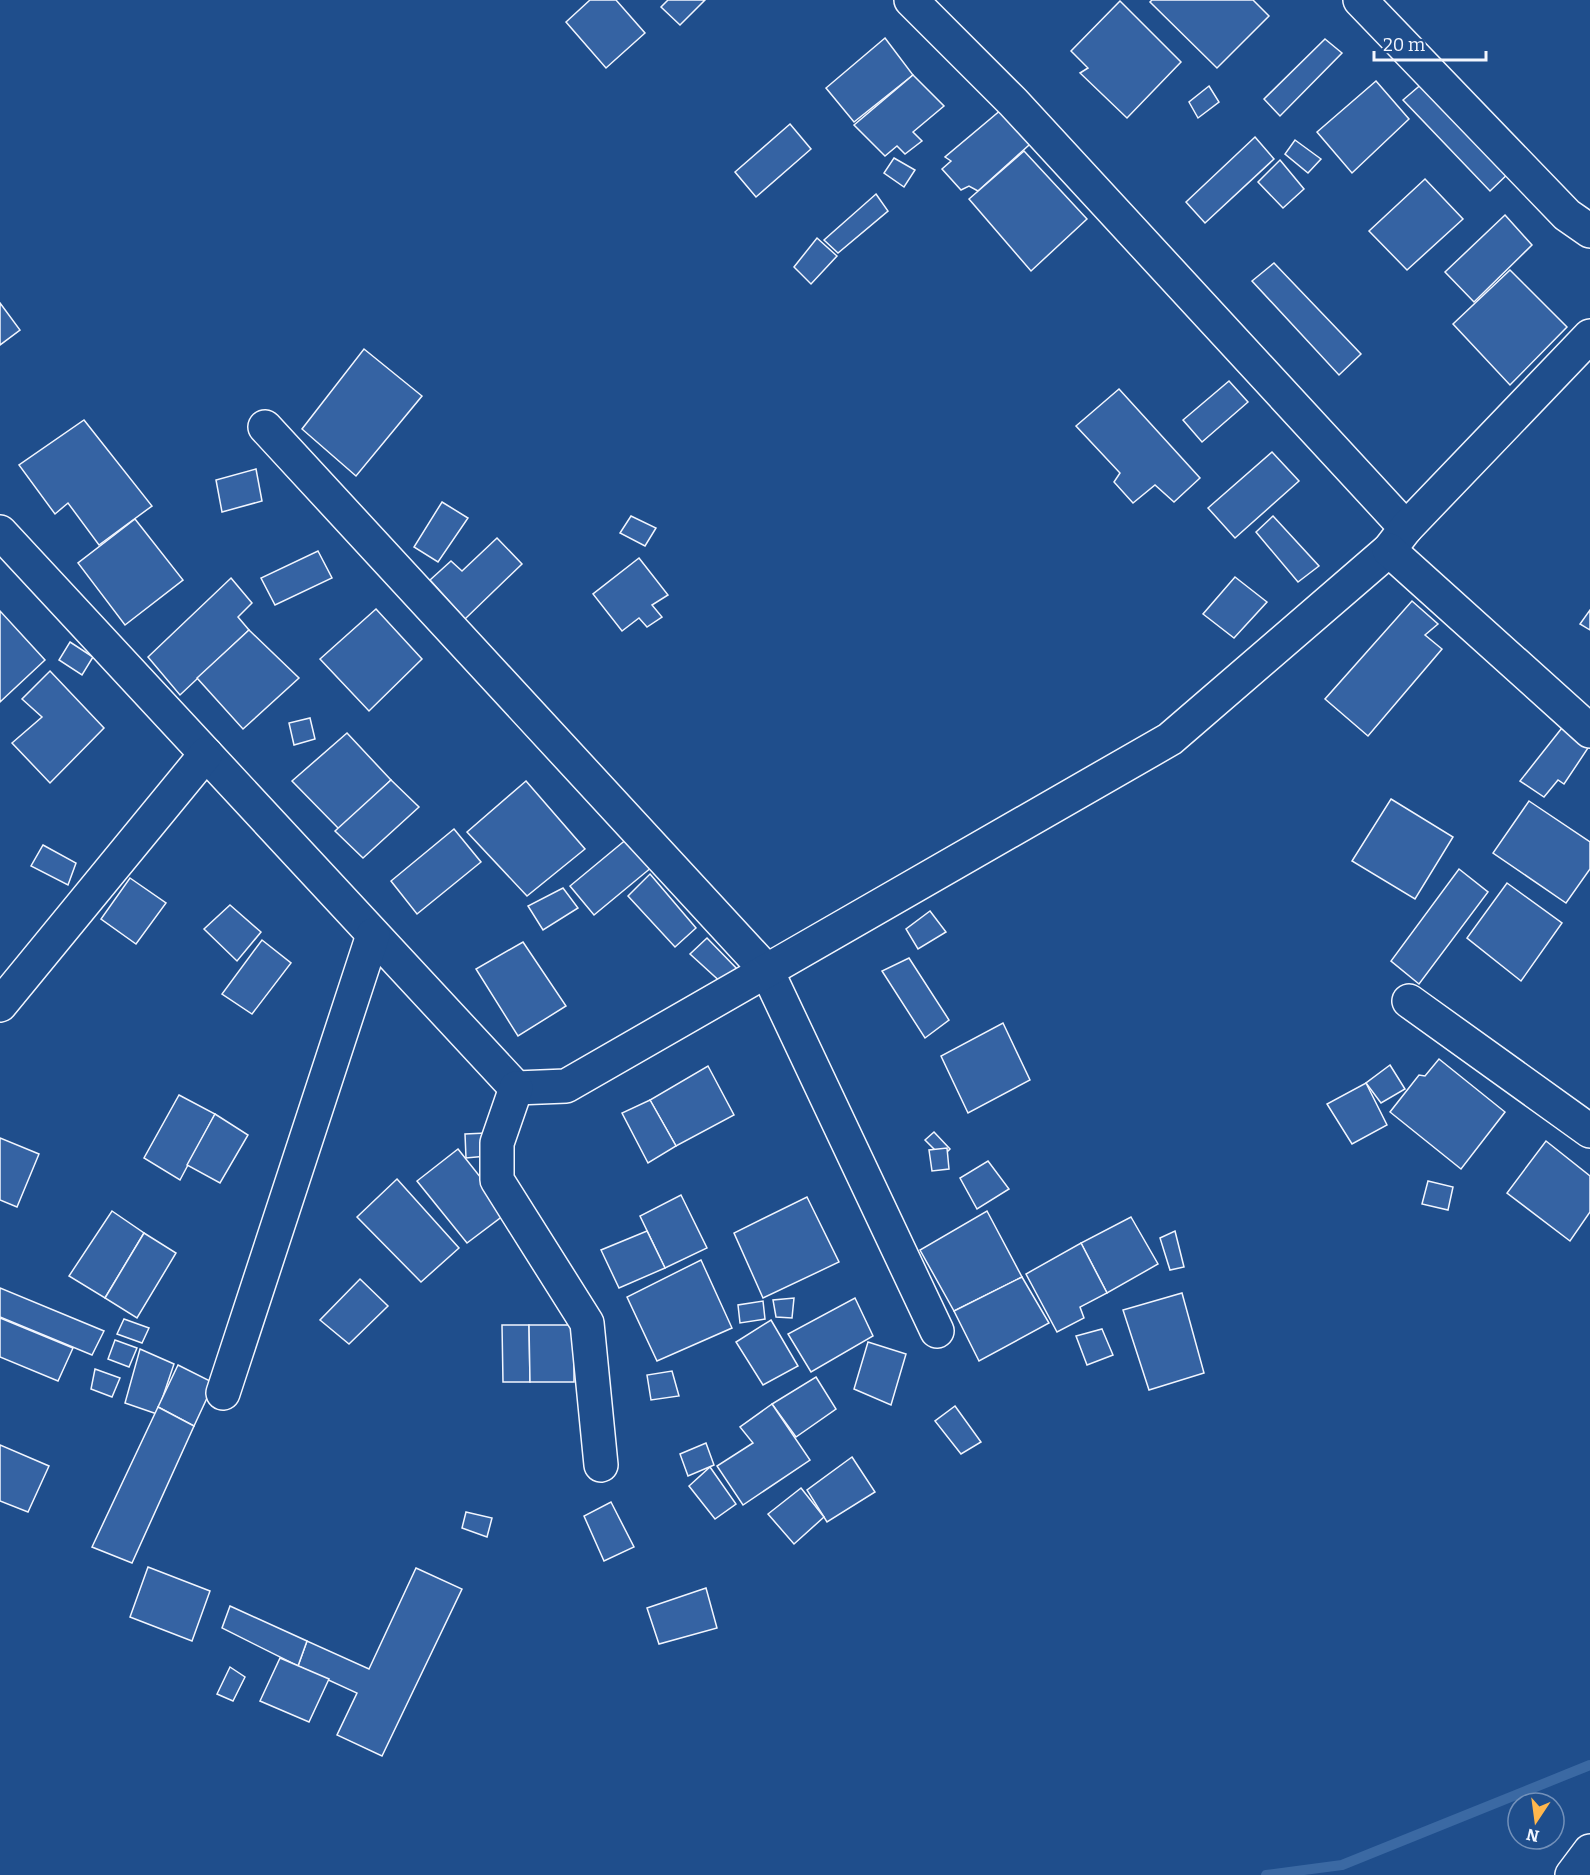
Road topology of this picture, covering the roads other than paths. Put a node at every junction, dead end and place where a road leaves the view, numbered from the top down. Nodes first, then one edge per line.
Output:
1 (911, 0) edge
2 (1360, 0) edge
3 (1590, 231) edge
4 (1590, 336) edge
5 (265, 427) dead end
6 (0, 532) edge
7 (1398, 539) junction
8 (1590, 731) edge
9 (206, 754) junction
10 (373, 935) junction
11 (767, 970) junction
12 (1409, 1001) dead end
13 (0, 1005) edge
14 (516, 1088) junction
15 (1590, 1131) edge
16 (937, 1331) dead end
17 (223, 1393) dead end
18 (601, 1465) dead end
19 (1590, 1851) edge
20 (1572, 1875) edge

1 - 7 street
2 - 3 street
4 - 7 street
5 - 11 street
6 - 9 street
7 - 8 street
7 - 11 street
9 - 10 street
9 - 13 street
10 - 14 street
10 - 17 street
11 - 14 street
11 - 16 street
12 - 15 street
14 - 18 street
19 - 20 street

